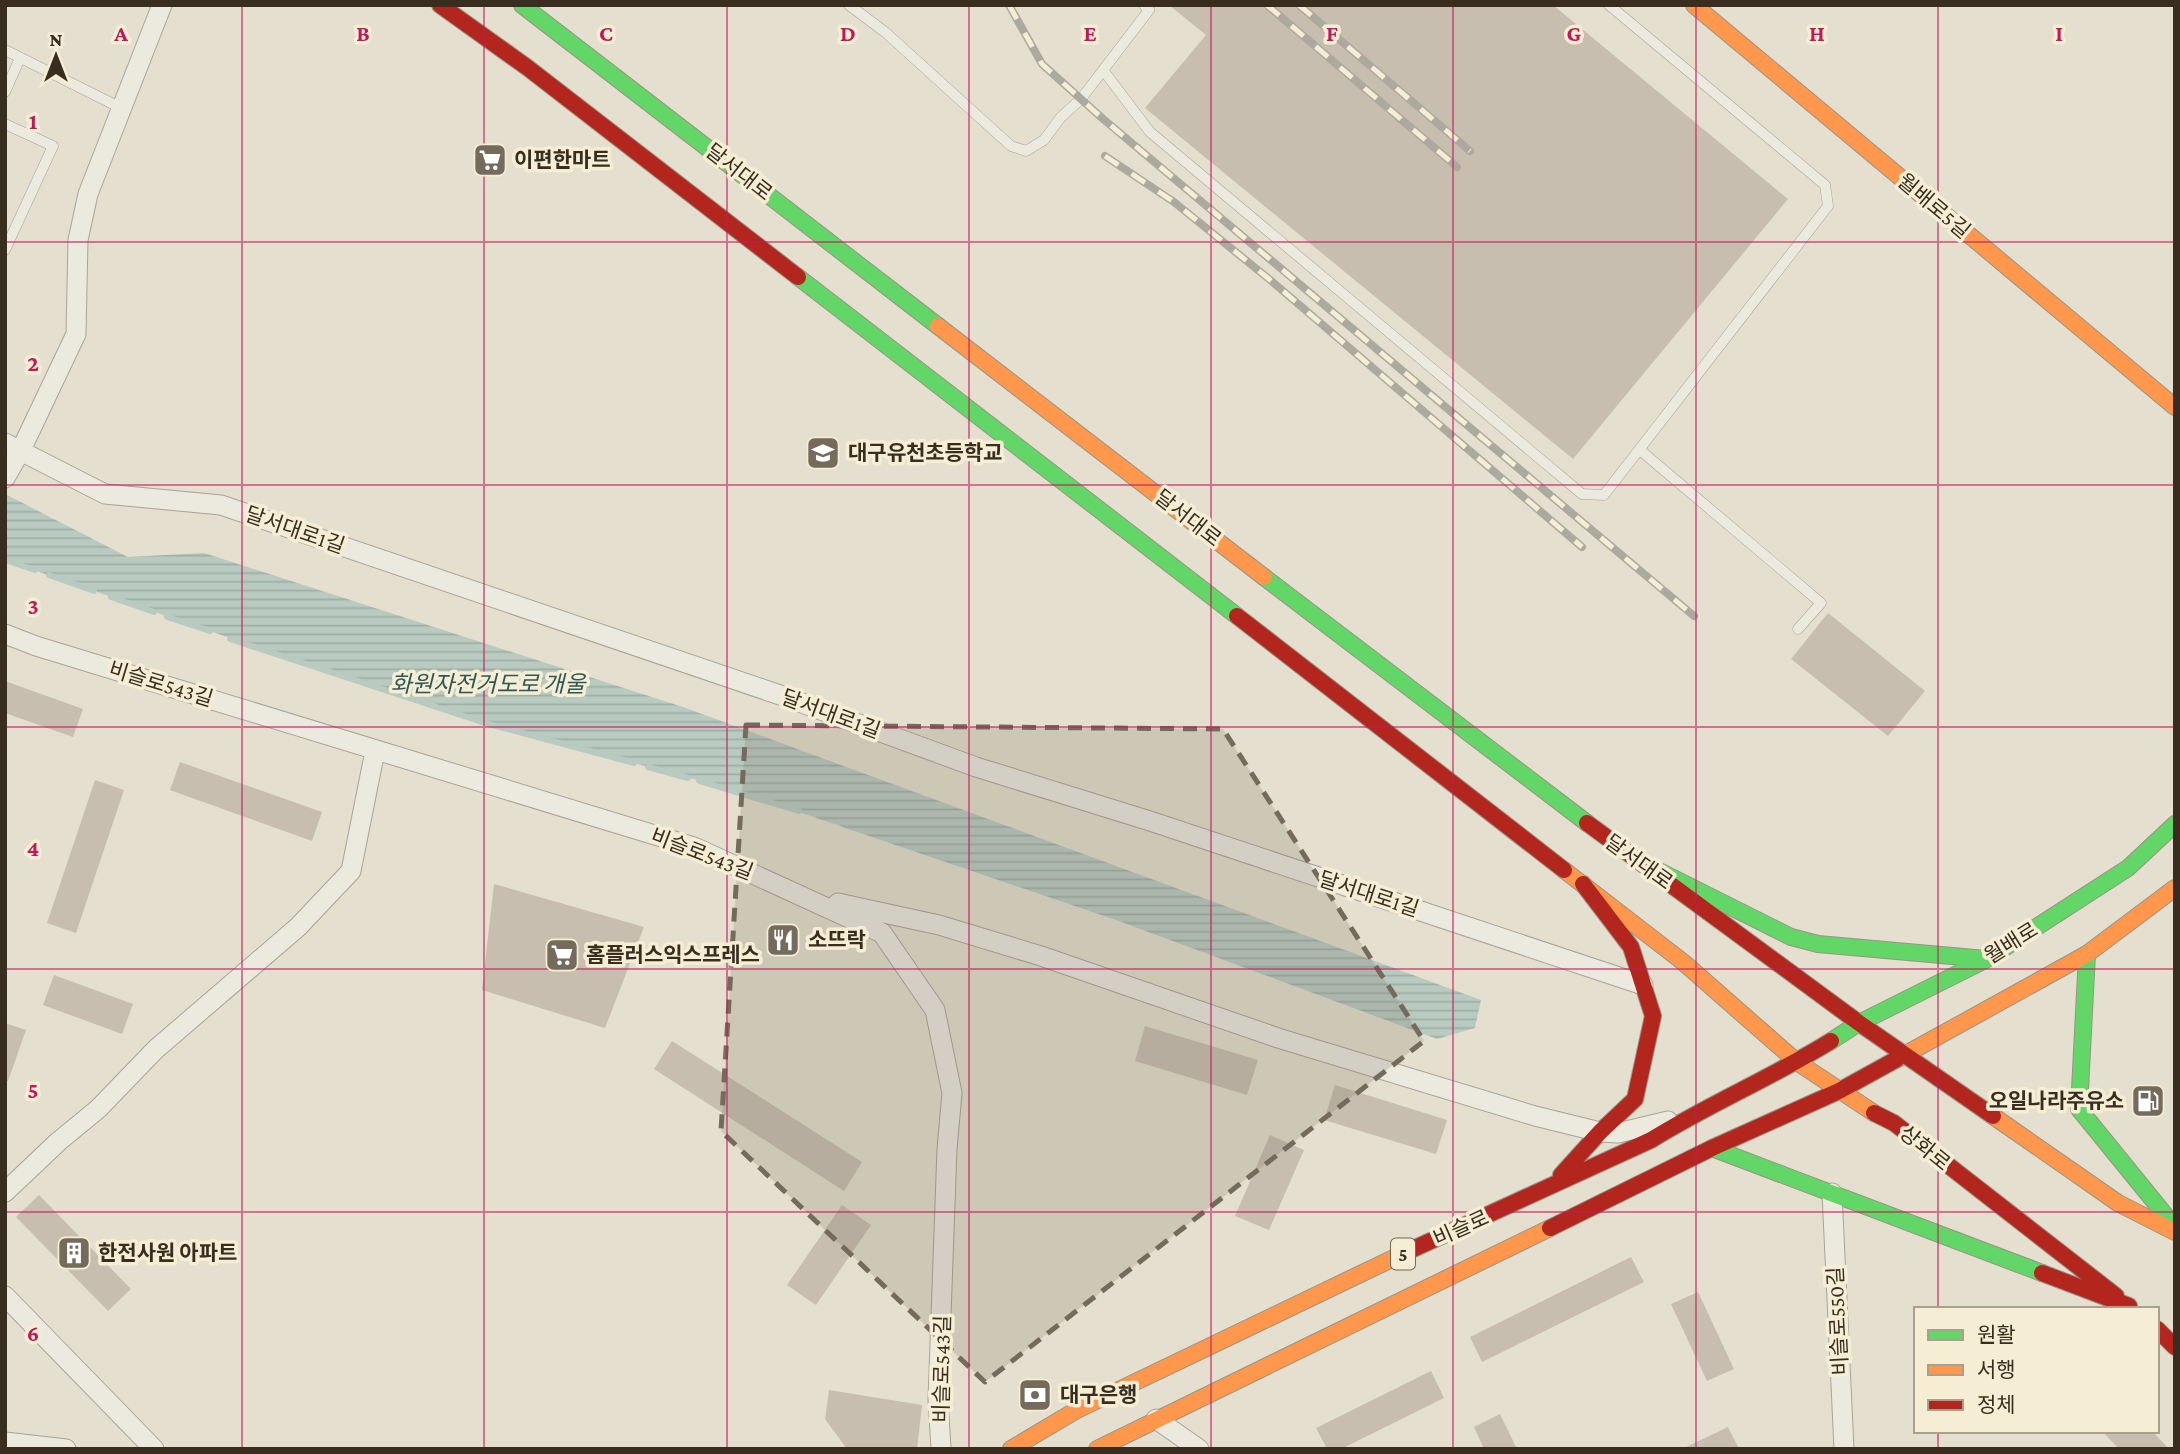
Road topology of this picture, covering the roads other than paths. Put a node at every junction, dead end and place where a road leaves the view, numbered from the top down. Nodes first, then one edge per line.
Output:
1 (162, 5) edge
2 (440, 5) edge
3 (522, 5) edge
4 (849, 5) edge
5 (1143, 5) edge
6 (1609, 5) edge
7 (1693, 5) edge
8 (5, 50) edge
9 (20, 58) junction
10 (1103, 70) junction
11 (5, 92) edge
12 (121, 107) junction
13 (5, 124) edge
14 (5, 250) edge
15 (2175, 407) edge
16 (13, 447) edge
17 (1640, 450) junction
18 (8, 474) edge
19 (1798, 629) dead end
20 (5, 634) edge
21 (373, 761) dead end
22 (2175, 824) edge
23 (1635, 859) junction
24 (1583, 884) junction
25 (2175, 888) edge
26 (789, 890) junction
27 (2087, 954) junction
28 (1987, 959) junction
29 (1643, 985) junction
30 (1859, 1023) junction
31 (1833, 1039) joint
32 (1905, 1055) junction
33 (1797, 1062) junction
34 (1839, 1091) junction
35 (1690, 1116) junction
36 (1600, 1132) junction
37 (1712, 1148) junction
38 (1550, 1187) junction
39 (5, 1192) edge
40 (1832, 1193) junction
41 (2175, 1229) edge
42 (5, 1296) edge
43 (2131, 1307) edge
44 (2159, 1331) edge
45 (2175, 1347) edge
46 (1156, 1419) junction
47 (5, 1443) edge
48 (1101, 1448) edge
49 (66, 1449) edge
50 (154, 1449) edge
51 (941, 1449) edge
52 (1011, 1449) edge
53 (1199, 1449) edge
54 (1844, 1449) edge

1 - 12 street
2 - 24 main road
3 - 23 main road, 달서대로
4 - 10 lane
5 - 10 lane
6 - 17 lane
7 - 15 main road, 월배로5길
8 - 9 lane
9 - 11 lane
9 - 12 lane
10 - 17 lane
12 - 16 street
13 - 14 lane
16 - 18 street
16 - 29 street, 달서대로1길
17 - 19 lane
20 - 26 street, 비슬로543길
21 - 39 street
22 - 28 main road, 월배로
23 - 28 main road
23 - 30 main road, 달서대로
24 - 29 main road
24 - 33 main road, 상화로
25 - 27 main road
26 - 36 street
26 - 51 street, 비슬로543길
27 - 32 main road
27 - 41 main road
28 - 30 main road, 월배로
29 - 36 main road
30 - 31 main road, 월배로
30 - 32 main road
31 - 33 main road, 비슬로 / 5
32 - 34 main road
32 - 41 main road
33 - 34 main road, 상화로
33 - 35 main road, 비슬로 / 5
34 - 37 main road, 비슬로 / 5
34 - 43 main road, 상화로
35 - 36 street
35 - 38 main road, 비슬로 / 5
36 - 38 main road
37 - 40 main road
37 - 46 main road, 비슬로 / 5
38 - 52 main road, 비슬로 / 5
40 - 43 main road
40 - 54 street, 비슬로550길
42 - 50 street
44 - 45 main road
46 - 48 main road, 비슬로 / 5
46 - 53 street
47 - 49 street

